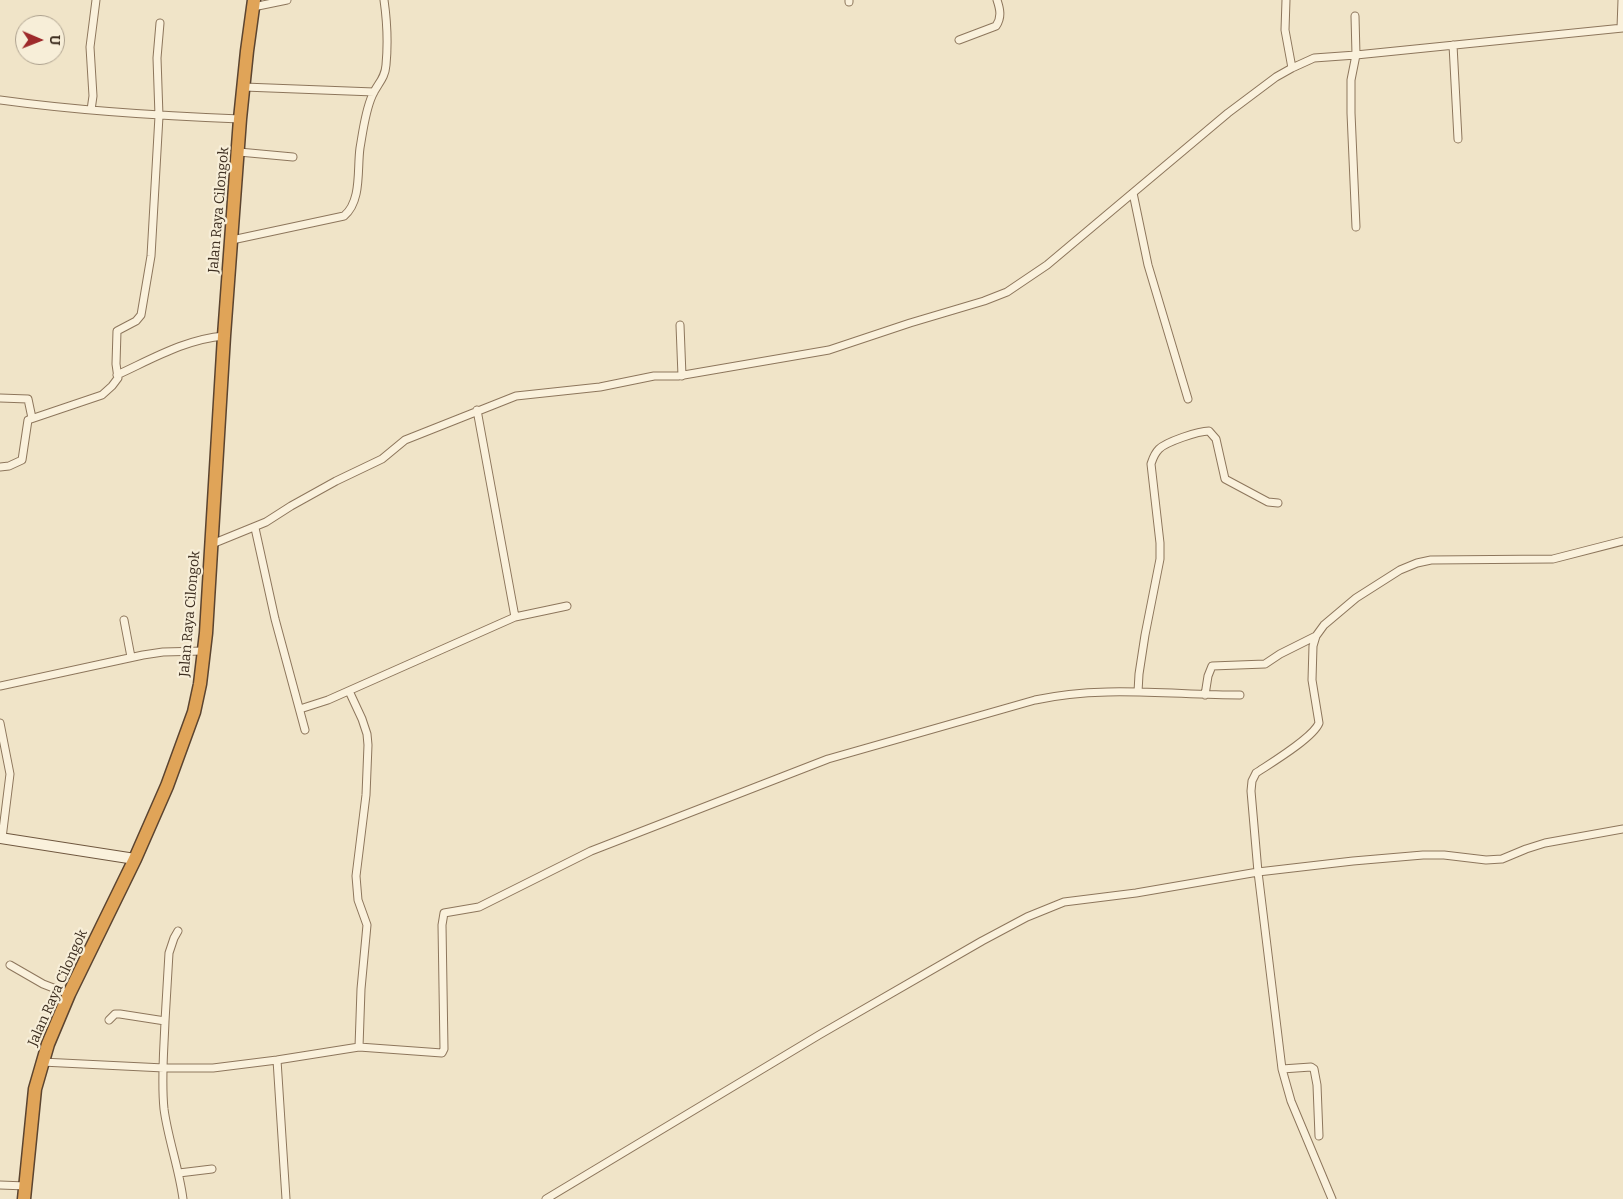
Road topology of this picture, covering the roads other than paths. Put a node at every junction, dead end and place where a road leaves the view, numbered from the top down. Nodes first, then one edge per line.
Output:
1 (96, 0) edge
2 (287, 0) edge
3 (384, 0) edge
4 (996, 0) edge
5 (1286, 0) edge
6 (1622, 0) edge
7 (253, 3) edge
8 (1355, 16) dead end
9 (160, 23) dead end
10 (1622, 28) edge
11 (959, 40) dead end
12 (1453, 45) junction
13 (1356, 56) junction
14 (1292, 68) junction
15 (244, 88) junction
16 (374, 92) junction
17 (0, 100) edge
18 (91, 110) junction
19 (159, 116) junction
20 (240, 119) junction
21 (1458, 139) dead end
22 (239, 152) junction
23 (293, 157) dead end
24 (1133, 193) junction
25 (1356, 226) dead end
26 (232, 240) junction
27 (680, 325) dead end
28 (224, 336) junction
29 (117, 375) junction
30 (682, 376) junction
31 (0, 398) edge
32 (1188, 399) dead end
33 (477, 410) junction
34 (32, 418) junction
35 (0, 467) edge
36 (1278, 502) dead end
37 (255, 528) junction
38 (1623, 541) edge
39 (212, 544) junction
40 (567, 606) dead end
41 (515, 617) junction
42 (124, 620) dead end
43 (1316, 636) junction
44 (203, 651) junction
45 (131, 658) junction
46 (0, 686) edge
47 (349, 691) junction
48 (1138, 692) junction
49 (1205, 695) junction
50 (1240, 695) dead end
51 (300, 709) junction
52 (0, 724) edge
53 (305, 730) dead end
54 (1623, 829) edge
55 (1, 838) edge
56 (135, 859) junction
57 (1258, 872) junction
58 (178, 931) dead end
59 (10, 965) dead end
60 (69, 994) junction
61 (109, 1020) dead end
62 (165, 1020) junction
63 (359, 1047) junction
64 (277, 1060) junction
65 (42, 1062) junction
66 (164, 1068) junction
67 (1282, 1069) junction
68 (1319, 1136) dead end
69 (212, 1169) dead end
70 (179, 1173) junction
71 (0, 1185) edge
72 (26, 1186) junction
73 (24, 1199) edge
74 (183, 1199) edge
75 (286, 1199) edge
76 (546, 1199) edge
77 (1332, 1199) edge

1 - 18 street
2 - 7 street
3 - 16 street
4 - 11 street
5 - 14 street
6 - 10 street
7 - 15 highway, Jalan Raya Cilongok
8 - 13 street
9 - 19 street
10 - 12 street
12 - 13 street
12 - 21 street
13 - 14 street
13 - 25 street
14 - 24 street
15 - 16 street
15 - 20 highway, Jalan Raya Cilongok
16 - 26 street
17 - 18 street
18 - 19 street
19 - 20 street
19 - 29 street
20 - 22 highway, Jalan Raya Cilongok
22 - 23 street
22 - 26 highway, Jalan Raya Cilongok
24 - 30 street
24 - 32 street
26 - 28 highway, Jalan Raya Cilongok
27 - 30 street
28 - 29 street
28 - 39 highway, Jalan Raya Cilongok
29 - 34 street
30 - 33 street
31 - 34 street
33 - 37 street
33 - 41 street
34 - 35 street
36 - 48 street
37 - 39 street
37 - 51 street
38 - 43 street
39 - 44 highway, Jalan Raya Cilongok
40 - 41 street
41 - 47 street
42 - 45 street
43 - 49 street
43 - 57 street
44 - 45 street
44 - 56 highway, Jalan Raya Cilongok
45 - 46 street
47 - 51 street
47 - 63 street
48 - 49 street
48 - 63 street
49 - 50 street
51 - 53 street
52 - 55 street
54 - 57 street
55 - 56 street
56 - 60 highway, Jalan Raya Cilongok
57 - 67 street
57 - 76 street
58 - 62 street
59 - 60 street
60 - 65 highway, Jalan Raya Cilongok
61 - 62 street
62 - 66 street
63 - 64 street
64 - 66 street
64 - 75 street
65 - 66 street
65 - 72 highway, Jalan Raya Cilongok
66 - 70 street
67 - 68 street
67 - 77 street
69 - 70 street
70 - 74 street
71 - 72 street
72 - 73 highway, Jalan Raya Cilongok

